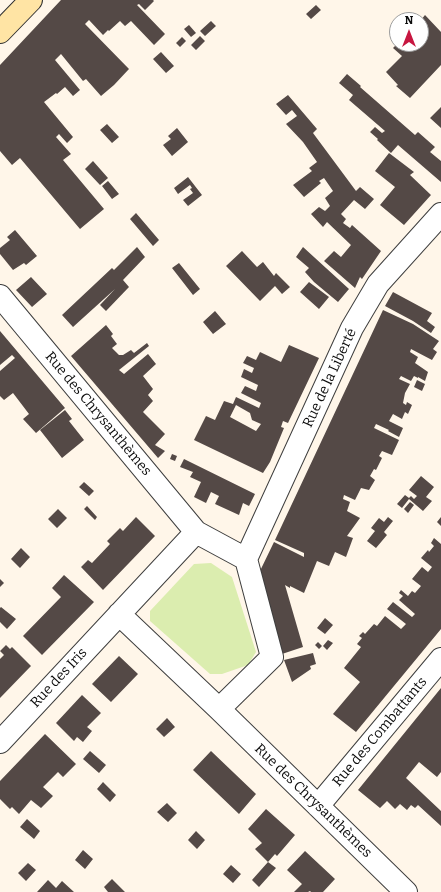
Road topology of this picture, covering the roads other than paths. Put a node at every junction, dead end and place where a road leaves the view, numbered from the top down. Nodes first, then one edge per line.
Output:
1 (31, 0) edge
2 (0, 32) edge
3 (441, 214) edge
4 (0, 296) edge
5 (196, 532) junction
6 (246, 559) junction
7 (119, 614) junction
8 (441, 659) edge
9 (219, 710) junction
10 (0, 742) edge
11 (318, 806) junction
12 (406, 892) edge

1 - 2 main road
3 - 6 street, Rue de la Liberté
4 - 5 street, Rue des Chrysanthèmes
5 - 6 street, Rue des Chrysanthèmes
5 - 7 street
6 - 9 street
7 - 9 street, Rue des Chrysanthèmes
7 - 10 street, Rue des Iris
8 - 11 street, Rue des Combattants
9 - 11 street, Rue des Chrysanthèmes
11 - 12 street, Rue des Chrysanthèmes

